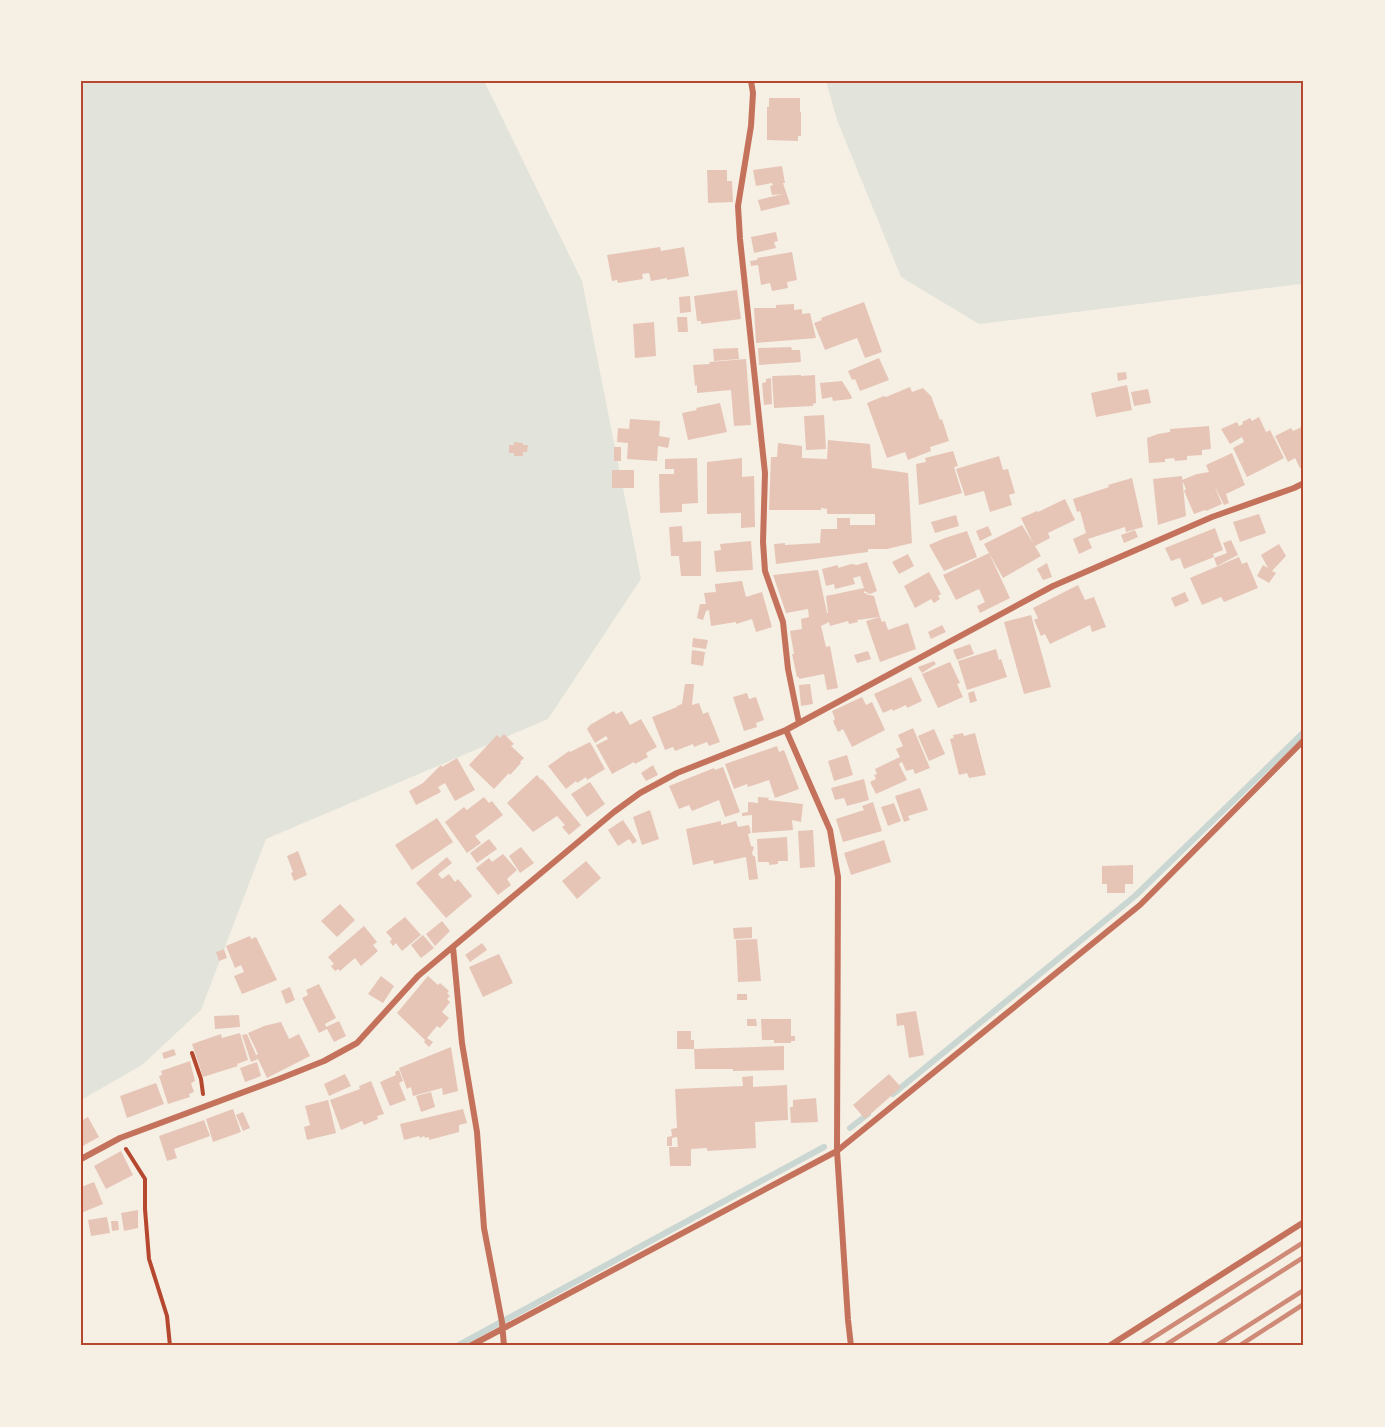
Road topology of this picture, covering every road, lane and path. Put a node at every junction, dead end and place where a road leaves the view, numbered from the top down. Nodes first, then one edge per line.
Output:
1 (750, 81) edge
2 (1304, 483) edge
3 (799, 723) junction
4 (786, 730) junction
5 (1304, 740) edge
6 (453, 947) junction
7 (192, 1053) dead end
8 (205, 1106) junction
9 (120, 1138) junction
10 (837, 1151) junction
11 (81, 1159) edge
12 (1304, 1222) edge
13 (502, 1328) junction
14 (170, 1346) edge
15 (470, 1346) edge
16 (504, 1346) edge
17 (851, 1346) edge
18 (1108, 1346) edge

1 - 3 street
2 - 3 street
3 - 4 street
4 - 6 street
4 - 10 street
5 - 10 street
6 - 8 street
6 - 13 street
7 - 8 path
8 - 9 street
9 - 11 street
9 - 14 path
10 - 13 street
10 - 17 street
12 - 18 street
13 - 15 street
13 - 16 street

